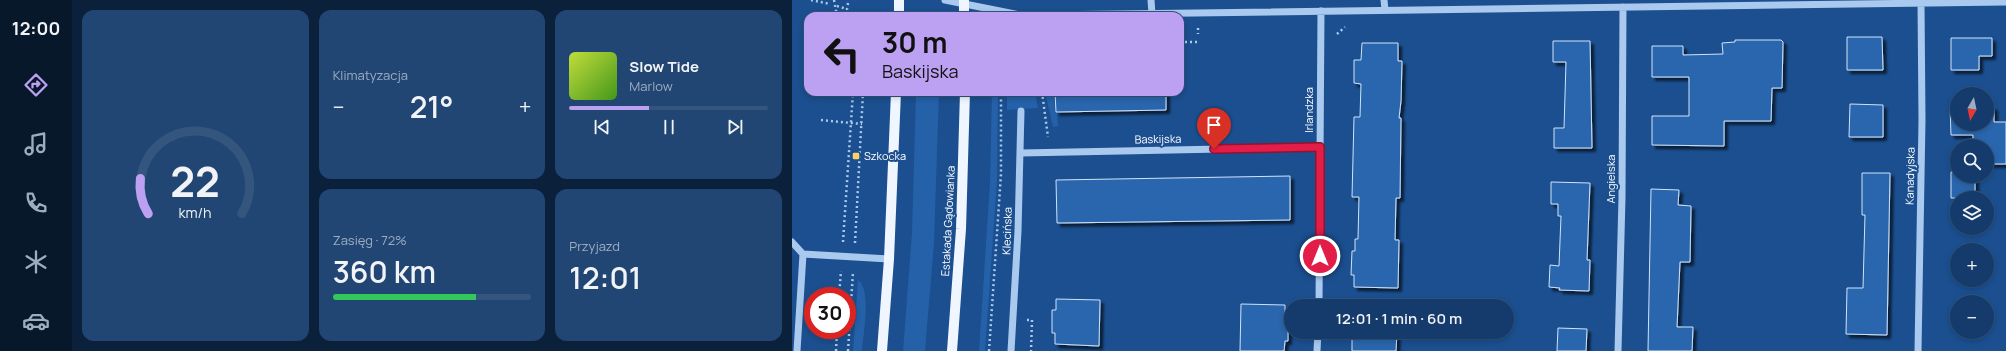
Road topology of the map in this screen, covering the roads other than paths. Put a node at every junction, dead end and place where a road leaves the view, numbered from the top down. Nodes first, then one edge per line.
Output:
1 (900, 0) edge
2 (944, 0) edge
3 (1152, 0) edge
4 (1384, 0) edge
5 (964, 2) edge
6 (1803, 2) edge
7 (1921, 2) junction
8 (2006, 2) edge
9 (1623, 7) junction
10 (1385, 10) junction
11 (1321, 11) junction
12 (899, 12) edge
13 (1011, 12) edge
14 (1152, 12) edge
15 (1184, 13) edge
16 (896, 96) edge
17 (965, 96) edge
18 (1021, 111) dead end
19 (1320, 147) junction
20 (1021, 153) junction
21 (792, 242) edge
22 (803, 254) junction
23 (889, 259) junction
24 (1319, 299) edge
25 (1318, 339) edge
26 (797, 351) edge
27 (882, 351) edge
28 (952, 351) edge
29 (1012, 351) edge
30 (1317, 351) edge
31 (1618, 351) edge
32 (1918, 351) edge

1 - 12 main road
2 - 5 street
3 - 14 street
4 - 10 street
5 - 13 street
6 - 7 street
6 - 9 street
7 - 8 street
7 - 32 street, Kanadyjska
9 - 10 street
9 - 31 street, Angielska
10 - 11 street
11 - 15 street
11 - 19 street, Irlandzka
16 - 23 main road
17 - 28 main road, Estakada Gądowianka
18 - 20 street, Klecińska
19 - 20 street, Baskijska
19 - 24 street, Irlandzka
20 - 29 street, Klecińska
21 - 22 street
22 - 23 street
22 - 26 street
23 - 27 main road
25 - 30 street

